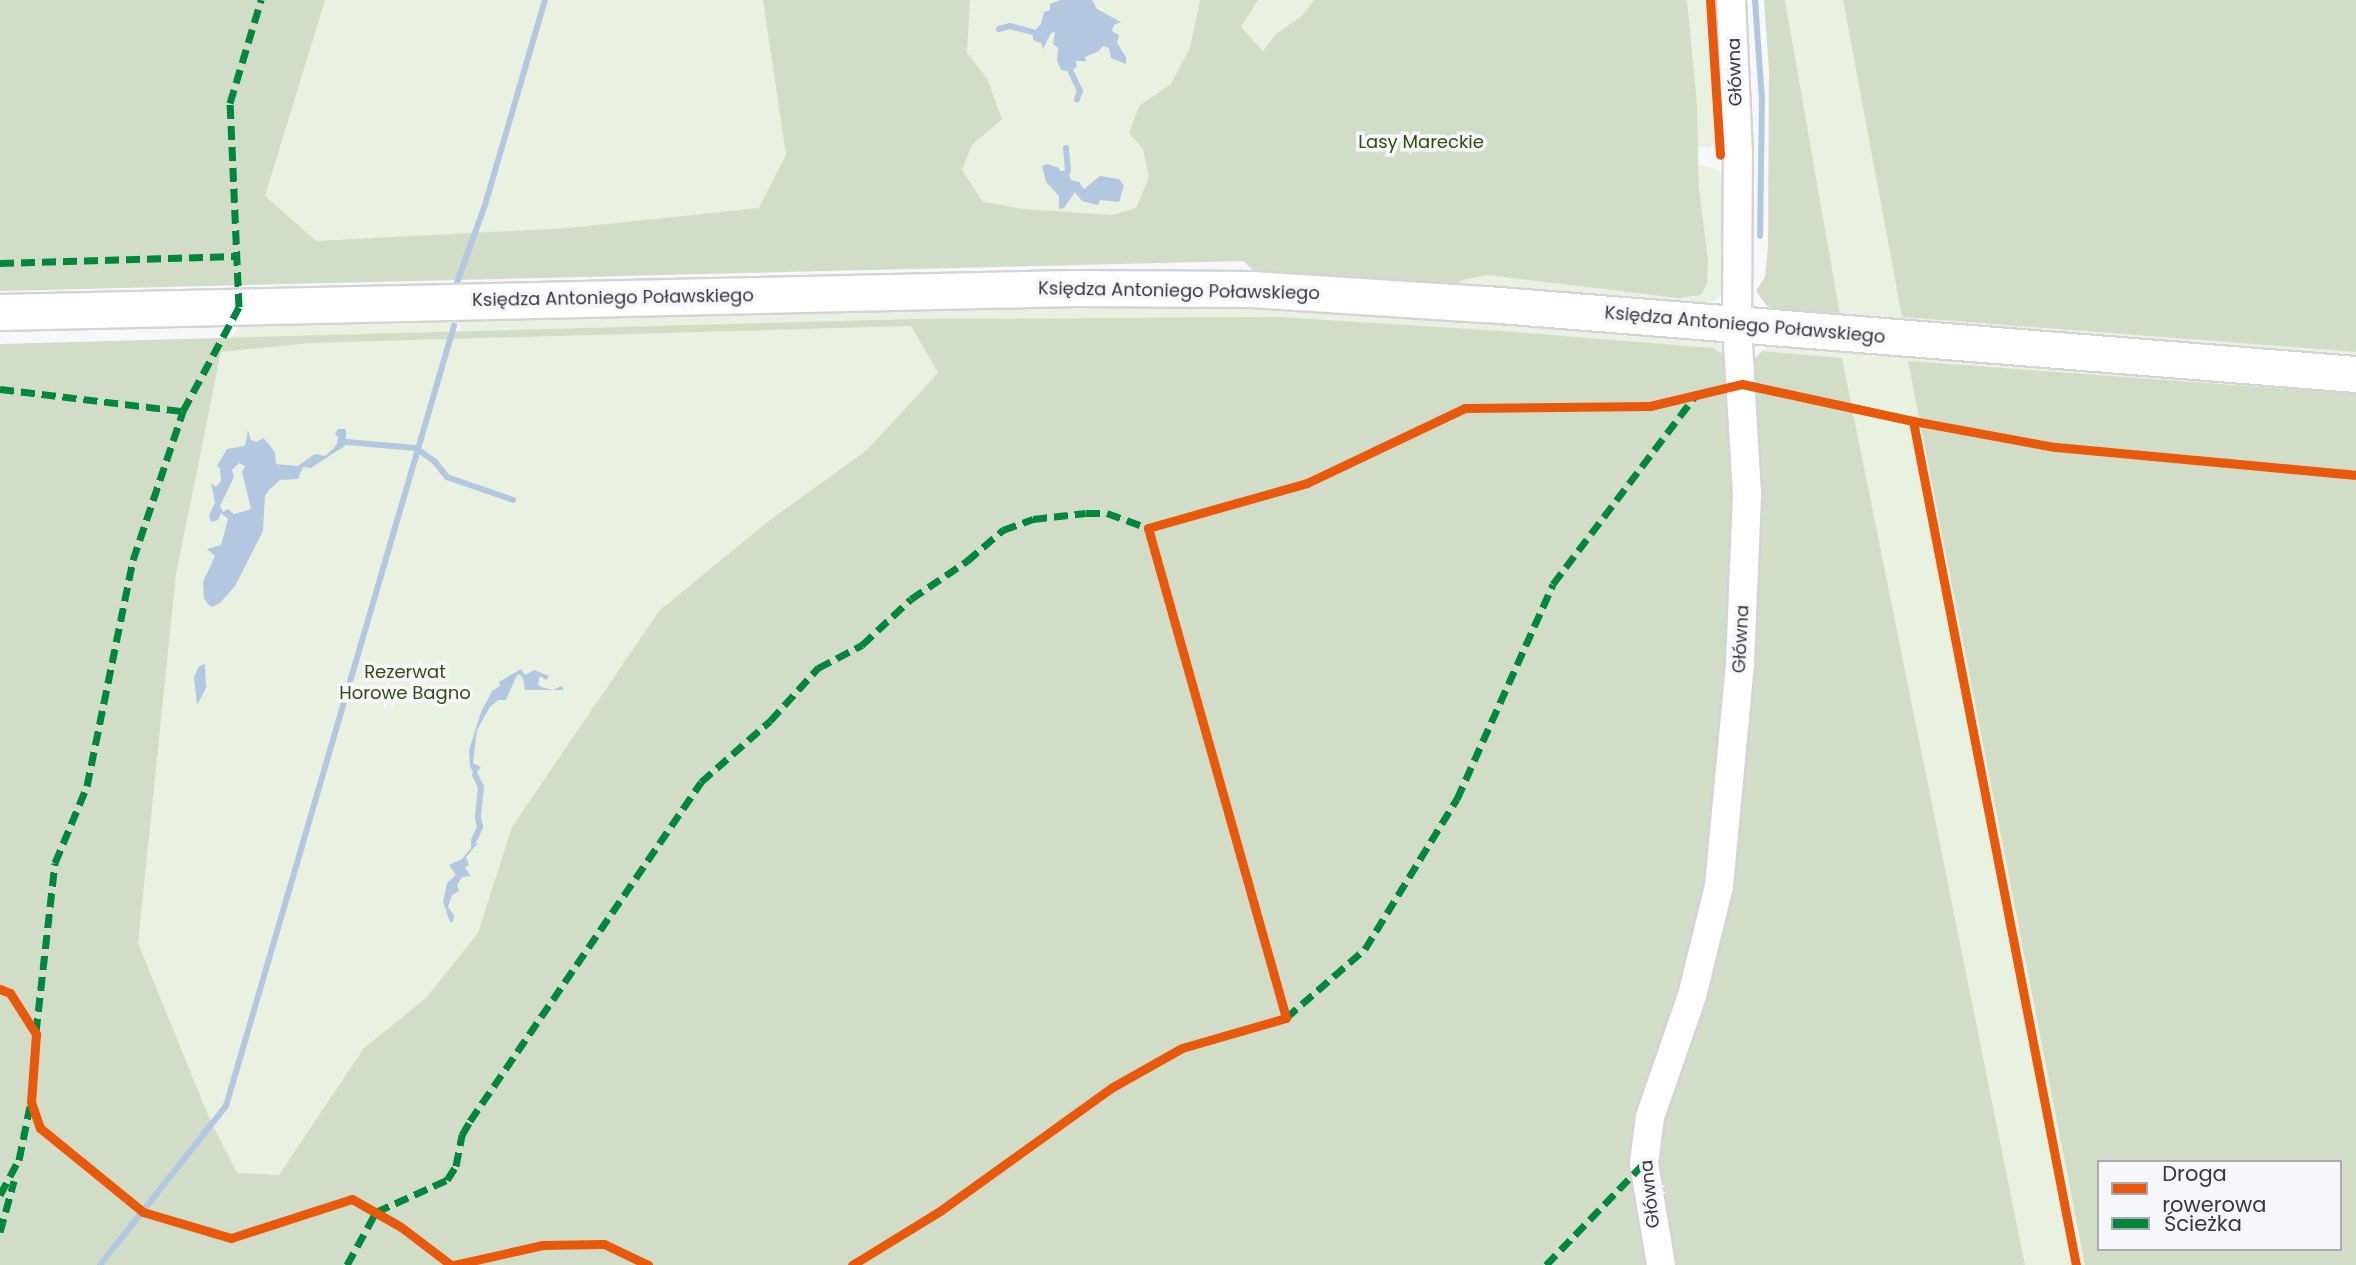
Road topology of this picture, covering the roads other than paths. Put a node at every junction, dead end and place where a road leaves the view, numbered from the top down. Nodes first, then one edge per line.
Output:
1 (1731, 0) edge
2 (0, 312) edge
3 (1737, 325) junction
4 (2356, 374) edge
5 (1661, 1265) edge

1 - 3 street, Główna
2 - 3 main road, Księdza Antoniego Poławskiego
3 - 4 main road, Księdza Antoniego Poławskiego
3 - 5 street, Główna

